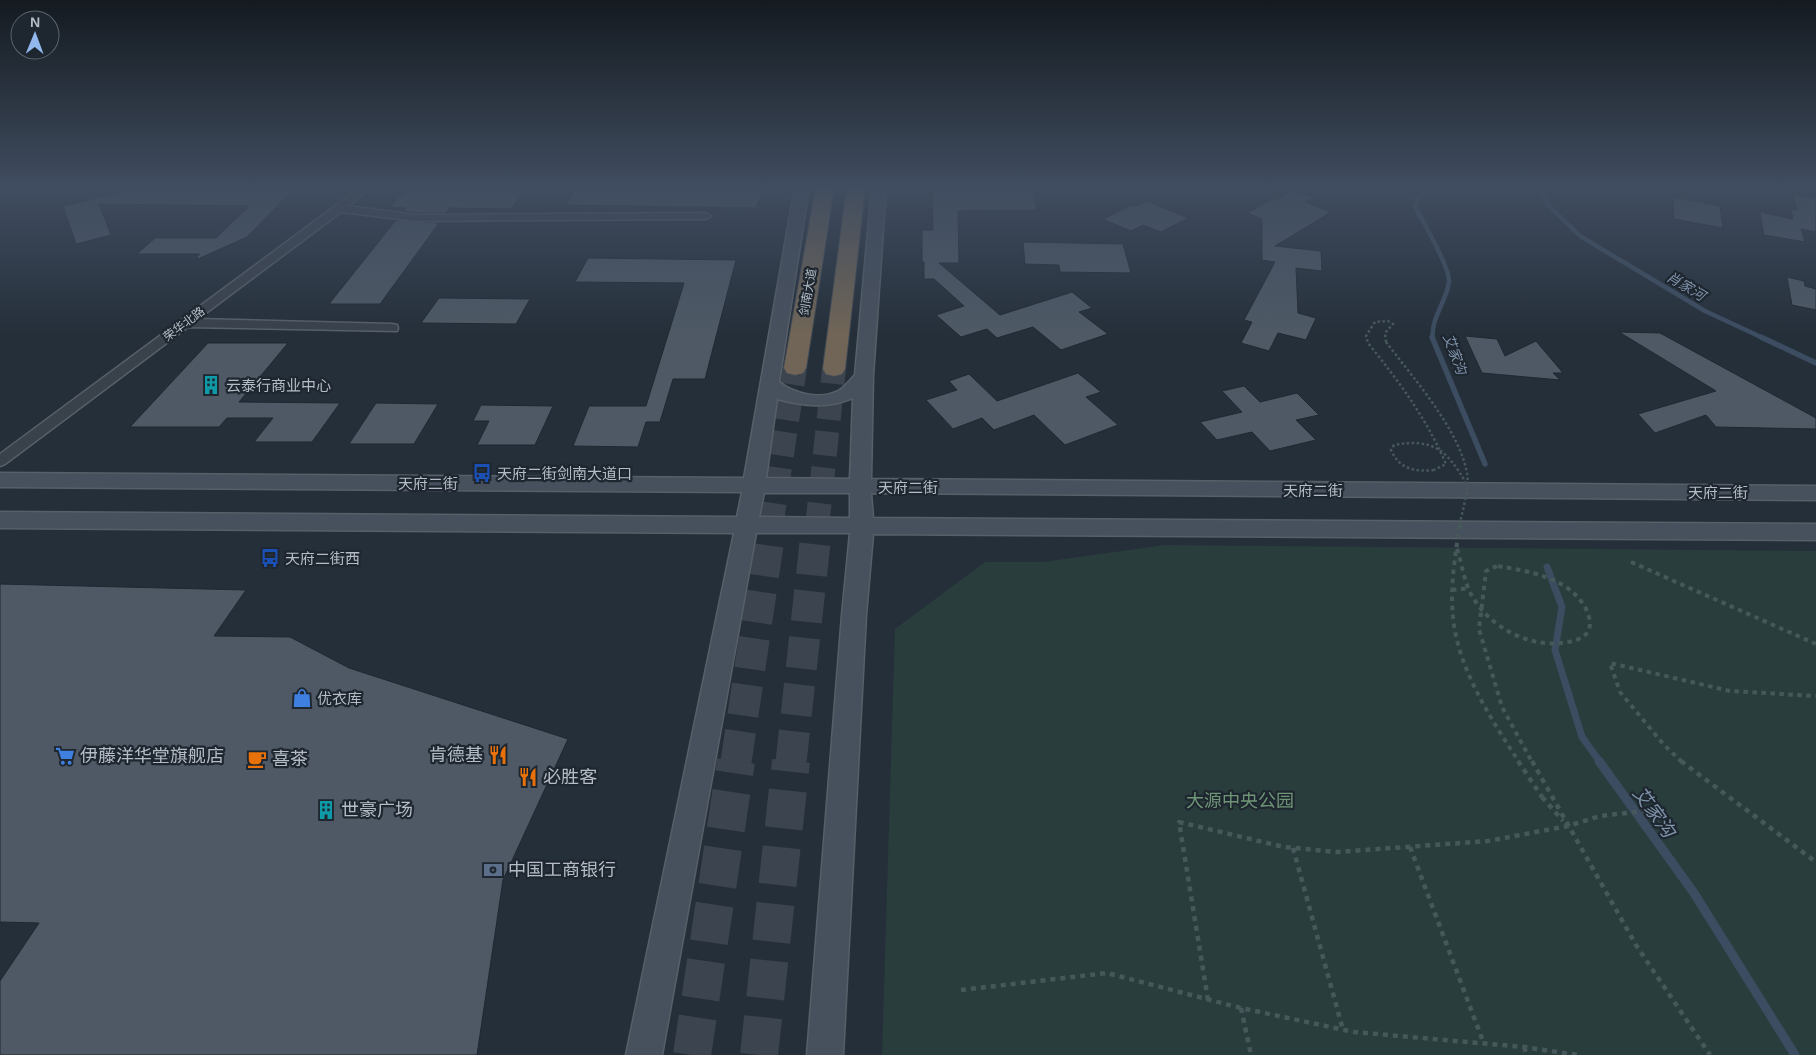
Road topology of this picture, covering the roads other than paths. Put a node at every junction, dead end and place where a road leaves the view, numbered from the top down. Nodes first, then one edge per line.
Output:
1 (301, 236) edge
2 (794, 236) edge
3 (818, 236) edge
4 (850, 236) edge
5 (875, 236) edge
6 (186, 323) junction
7 (392, 328) dead end
8 (795, 368) tunnel mouth
9 (834, 369) tunnel mouth
10 (864, 376) junction
11 (769, 384) junction
12 (0, 461) edge
13 (0, 480) edge
14 (754, 486) junction
15 (860, 486) junction
16 (1816, 493) edge
17 (0, 520) edge
18 (746, 524) junction
19 (862, 525) junction
20 (1816, 532) edge
21 (644, 1055) edge
22 (825, 1055) edge

1 - 6 street, 荣华北路
2 - 11 main road
3 - 8 highway, 剑南大道
4 - 9 highway
5 - 10 main road
6 - 7 street
6 - 12 street, 荣华北路
10 - 11 main road
10 - 15 main road
11 - 14 main road
13 - 14 main road, 天府二街
14 - 15 main road, 天府二街
14 - 18 main road
15 - 16 main road, 天府二街
15 - 19 main road
17 - 18 main road
18 - 19 main road
18 - 21 main road
19 - 20 main road
19 - 22 main road

